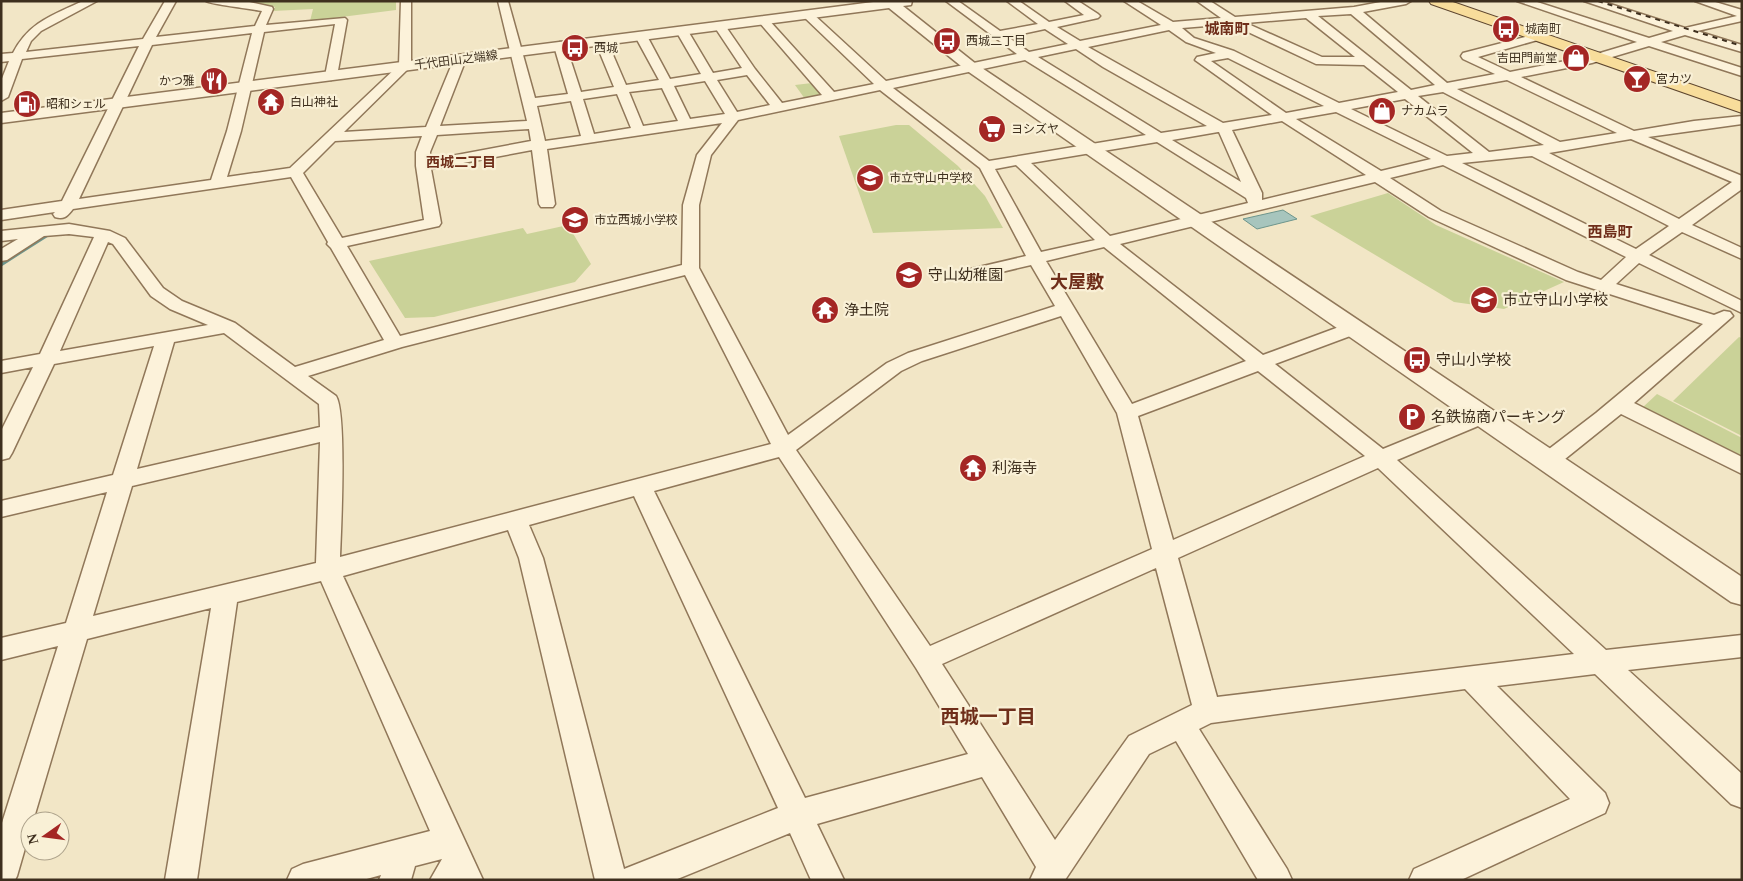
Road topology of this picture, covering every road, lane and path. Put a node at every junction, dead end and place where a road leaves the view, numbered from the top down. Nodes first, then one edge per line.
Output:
1 (92, 1) edge
2 (171, 1) edge
3 (211, 1) edge
4 (406, 1) edge
5 (503, 1) edge
6 (951, 1) edge
7 (1012, 1) edge
8 (1070, 1) edge
9 (1129, 1) edge
10 (1202, 1) edge
11 (1406, 1) edge
12 (1436, 1) edge
13 (1522, 1) edge
14 (1589, 1) edge
15 (1610, 1) edge
16 (1700, 1) edge
17 (897, 2) edge
18 (1377, 3) edge
19 (1260, 8) dead end
20 (1354, 10) junction
21 (808, 14) junction
22 (1308, 14) junction
23 (1742, 14) edge
24 (1274, 17) junction
25 (1742, 18) edge
26 (763, 20) junction
27 (1233, 20) junction
28 (1046, 25) junction
29 (720, 26) junction
30 (1171, 26) junction
31 (1690, 29) junction
32 (259, 30) junction
33 (682, 31) junction
34 (998, 35) junction
35 (641, 36) junction
36 (1537, 37) junction
37 (601, 41) junction
38 (147, 42) junction
39 (1646, 42) junction
40 (1742, 42) edge
41 (1077, 45) junction
42 (560, 46) junction
43 (1742, 49) edge
44 (516, 52) junction
45 (1230, 54) junction
46 (18, 56) junction
47 (1027, 56) junction
48 (1, 58) edge
49 (1596, 58) junction
50 (460, 59) junction
51 (1364, 61) junction
52 (404, 66) junction
53 (971, 67) junction
54 (750, 72) junction
55 (1742, 72) edge
56 (331, 76) junction
57 (1507, 76) junction
58 (710, 78) junction
59 (667, 84) junction
60 (883, 86) junction
61 (245, 87) junction
62 (1444, 87) junction
63 (621, 91) junction
64 (1408, 95) junction
65 (830, 96) junction
66 (1, 97) edge
67 (576, 97) junction
68 (530, 103) junction
69 (116, 104) junction
70 (778, 107) junction
71 (1336, 108) junction
72 (1742, 108) edge
73 (733, 117) junction
74 (1284, 117) junction
75 (1, 118) edge
76 (1742, 120) edge
77 (535, 125) junction
78 (686, 125) junction
79 (1221, 128) junction
80 (432, 131) junction
81 (639, 132) junction
82 (1632, 135) junction
83 (331, 137) junction
84 (589, 139) junction
85 (1160, 139) junction
86 (539, 145) junction
87 (1558, 147) junction
88 (1092, 149) junction
89 (1534, 150) junction
90 (1485, 156) junction
91 (1020, 160) junction
92 (1443, 161) junction
93 (423, 166) junction
94 (986, 166) junction
95 (294, 172) junction
96 (1379, 177) junction
97 (1742, 181) edge
98 (218, 182) junction
99 (1255, 201) junction
100 (546, 204) dead end
101 (68, 205) junction
102 (1, 215) edge
103 (1195, 220) junction
104 (1679, 225) junction
105 (69, 229) junction
106 (48, 230) junction
107 (104, 234) junction
108 (1, 236) edge
109 (1106, 241) junction
110 (335, 244) junction
111 (1742, 254) edge
112 (1, 256) edge
113 (1636, 257) junction
114 (1036, 258) junction
115 (690, 268) junction
116 (1, 271) edge
117 (968, 275) dead end
118 (1605, 285) junction
119 (1740, 306) edge
120 (1066, 308) junction
121 (1716, 322) junction
122 (228, 327) junction
123 (1354, 328) junction
124 (166, 338) junction
125 (394, 344) junction
126 (47, 359) junction
127 (1262, 364) junction
128 (1, 367) edge
129 (292, 374) junction
130 (1619, 404) junction
131 (1127, 414) junction
132 (1483, 416) junction
133 (331, 432) junction
134 (784, 448) junction
135 (1, 453) edge
136 (1380, 458) junction
137 (1545, 460) junction
138 (1742, 466) edge
139 (122, 480) junction
140 (641, 486) junction
141 (1, 509) edge
142 (516, 520) junction
143 (1164, 554) junction
144 (328, 570) junction
145 (1742, 593) edge
146 (226, 595) junction
147 (76, 631) junction
148 (1740, 648) edge
149 (1, 649) edge
150 (925, 660) junction
151 (1601, 661) junction
152 (1471, 677) junction
153 (1207, 711) junction
154 (1181, 724) junction
155 (989, 762) junction
156 (1742, 794) edge
157 (797, 815) junction
158 (456, 866) edge
159 (399, 867) edge
160 (1050, 874) edge
161 (1, 876) edge
162 (181, 880) edge
163 (303, 880) edge
164 (611, 880) edge
165 (635, 880) edge
166 (828, 880) edge
167 (1276, 880) edge
168 (1425, 880) edge

1 - 46 street
2 - 38 street
3 - 32 street
4 - 52 street
5 - 44 street
6 - 34 street
7 - 28 street
8 - 28 street
9 - 30 street
10 - 27 street
11 - 18 street
12 - 36 main road
13 - 39 street
14 - 31 street
15 - 31 street
16 - 23 street
17 - 21 street, 千代田山之端線
17 - 53 street
18 - 20 street
19 - 24 street
20 - 22 street
20 - 62 street
21 - 26 street, 千代田山之端線
21 - 60 street
22 - 24 street
22 - 51 street
24 - 27 street
25 - 31 street
26 - 29 street, 千代田山之端線
26 - 65 street
27 - 30 street
27 - 51 street
28 - 34 street
28 - 41 street
29 - 33 street, 千代田山之端線
29 - 54 street
30 - 41 street
30 - 45 street
31 - 39 street
31 - 40 street
31 - 43 street
32 - 38 street
32 - 56 street
32 - 61 street
33 - 35 street, 千代田山之端線
33 - 58 street
34 - 47 street
35 - 37 street, 千代田山之端線
35 - 59 street
36 - 49 main road
36 - 57 street
37 - 42 street, 千代田山之端線
37 - 63 street
38 - 46 street
38 - 69 street
39 - 49 street
39 - 55 street
41 - 47 street
41 - 79 street
42 - 44 street, 千代田山之端線
42 - 67 street
44 - 50 street, 千代田山之端線
44 - 68 street
45 - 71 street
45 - 74 street
46 - 48 street
46 - 66 street
47 - 53 street
47 - 85 street
49 - 57 street
49 - 72 main road
50 - 52 street, 千代田山之端線
50 - 80 street
51 - 64 street
52 - 56 street, 千代田山之端線
52 - 83 street
53 - 60 street
53 - 88 street
54 - 58 street
54 - 70 street
56 - 61 street, 千代田山之端線
57 - 62 street
57 - 82 street
58 - 59 street
58 - 73 street
59 - 63 street
59 - 78 street
60 - 65 street
60 - 94 street
61 - 69 street, 千代田山之端線
61 - 98 street
62 - 64 street
62 - 87 street
63 - 67 street
63 - 81 street
64 - 71 street
64 - 90 street
65 - 70 street
67 - 68 street
67 - 84 street
68 - 77 street
69 - 75 street, 千代田山之端線
69 - 101 street
70 - 73 street
71 - 74 street
71 - 92 street
73 - 78 street
73 - 115 street
74 - 79 street
74 - 96 street
76 - 82 street
77 - 80 street
77 - 86 street
78 - 81 street
79 - 85 street
79 - 99 street
80 - 83 street
80 - 93 street
81 - 84 street
82 - 87 street
82 - 97 street
83 - 95 street
84 - 86 street
85 - 88 street
85 - 99 street
86 - 93 street
86 - 100 street
87 - 89 street
88 - 91 street
88 - 103 street
89 - 90 street
89 - 104 street
90 - 92 street
91 - 94 street
91 - 109 street
92 - 96 street
92 - 113 street
93 - 110 street
94 - 114 street
95 - 98 street
95 - 110 street
96 - 99 street
96 - 118 street
97 - 104 street
98 - 101 street
99 - 103 street
101 - 102 street
101 - 106 street
103 - 109 street
103 - 123 street
104 - 111 street
104 - 113 street
105 - 106 street
105 - 107 street
105 - 116 street
106 - 108 street
106 - 112 street
107 - 122 street
107 - 126 street
109 - 114 street
109 - 127 street
110 - 125 street
113 - 118 street
113 - 119 street
114 - 117 street
114 - 120 street
115 - 125 street
115 - 134 street
118 - 121 street
119 - 121 street
120 - 131 street
120 - 134 street
121 - 130 street
122 - 124 street
122 - 129 street
123 - 127 street
123 - 132 street
124 - 126 street
124 - 139 street
125 - 129 street
126 - 128 street
126 - 135 street
127 - 131 street
127 - 136 street
129 - 133 street
130 - 137 street
130 - 138 street
131 - 143 street
132 - 136 street
132 - 137 street
133 - 139 street
133 - 144 street
134 - 140 street
134 - 150 street
136 - 143 street
136 - 151 street
137 - 145 street
139 - 141 street
139 - 147 street
140 - 142 street
140 - 157 street
142 - 144 street
142 - 164 street
143 - 150 street
143 - 153 street
144 - 146 street
144 - 158 street
146 - 147 street
146 - 162 street
147 - 149 street
147 - 161 street
148 - 151 street
150 - 155 street
151 - 152 street
151 - 156 street
152 - 153 street
152 - 168 street
153 - 154 street
154 - 160 street
154 - 167 street
155 - 157 street
155 - 160 street
157 - 165 street
157 - 166 street
158 - 159 street
159 - 163 street

